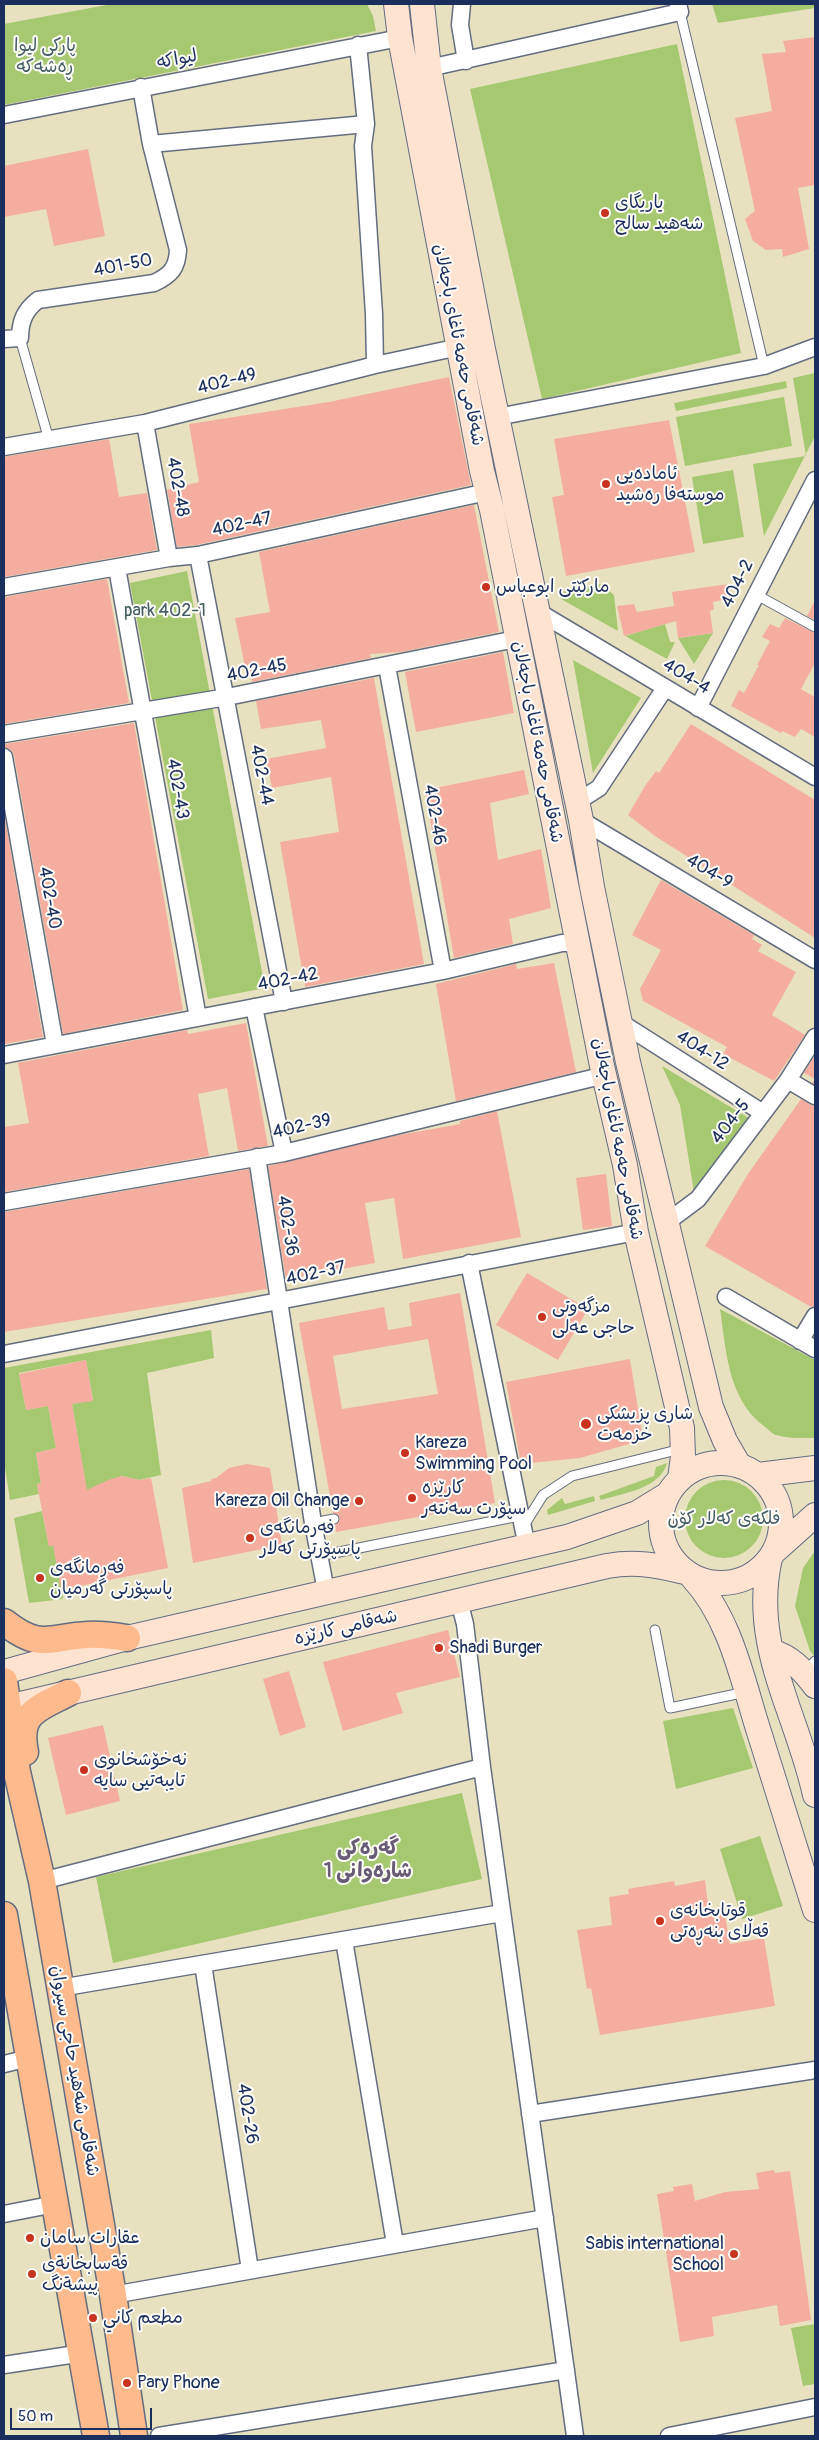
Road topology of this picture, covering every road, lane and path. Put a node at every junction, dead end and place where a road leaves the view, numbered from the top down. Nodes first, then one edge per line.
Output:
1 (396, 4) edge
2 (422, 4) edge
3 (462, 4) edge
4 (679, 8) edge
5 (400, 38) junction
6 (358, 45) junction
7 (466, 61) junction
8 (429, 68) junction
9 (141, 88) junction
10 (4, 115) edge
11 (366, 124) junction
12 (151, 144) junction
13 (465, 253) junction
14 (442, 259) junction
15 (12, 338) edge
16 (459, 347) junction
17 (815, 347) edge
18 (375, 365) junction
19 (764, 366) junction
20 (497, 417) junction
21 (145, 423) junction
22 (49, 440) junction
23 (4, 447) edge
24 (813, 487) edge
25 (487, 492) junction
26 (198, 555) junction
27 (169, 558) junction
28 (116, 568) junction
29 (4, 587) edge
30 (755, 594) junction
31 (538, 612) junction
32 (815, 627) edge
33 (516, 639) junction
34 (387, 666) junction
35 (665, 688) junction
36 (227, 697) junction
37 (698, 708) junction
38 (142, 711) junction
39 (4, 734) edge
40 (4, 757) edge
41 (815, 777) edge
42 (579, 811) junction
43 (579, 943) junction
44 (815, 960) edge
45 (443, 971) junction
46 (284, 1002) junction
47 (254, 1007) junction
48 (198, 1018) junction
49 (620, 1022) junction
50 (815, 1037) edge
51 (55, 1045) junction
52 (4, 1055) edge
53 (605, 1075) junction
54 (788, 1080) junction
55 (815, 1096) edge
56 (763, 1113) junction
57 (284, 1152) junction
58 (256, 1157) junction
59 (651, 1160) junction
60 (625, 1165) junction
61 (4, 1202) edge
62 (667, 1222) junction
63 (636, 1232) junction
64 (469, 1263) junction
65 (726, 1297) dead end
66 (279, 1302) junction
67 (815, 1316) edge
68 (800, 1341) junction
69 (815, 1349) edge
70 (4, 1354) edge
71 (683, 1448) junction
72 (815, 1468) edge
73 (749, 1470) junction
74 (674, 1486) junction
75 (815, 1515) edge
76 (334, 1519) dead end
77 (313, 1523) junction
78 (522, 1531) junction
79 (773, 1554) junction
80 (319, 1556) junction
81 (688, 1574) junction
82 (326, 1591) junction
83 (459, 1601) junction
84 (4, 1622) edge
85 (655, 1630) dead end
86 (127, 1638) junction
87 (770, 1651) junction
88 (4, 1672) edge
89 (812, 1673) edge
90 (4, 1681) edge
91 (746, 1692) junction
92 (68, 1693) junction
93 (6, 1707) edge
94 (482, 1766) junction
95 (815, 1787) edge
96 (35, 1855) junction
97 (42, 1881) junction
98 (815, 1910) edge
99 (502, 1913) junction
100 (4, 1915) edge
101 (344, 1940) junction
102 (203, 1964) junction
103 (60, 1988) junction
104 (29, 2058) junction
105 (4, 2064) edge
106 (815, 2070) edge
107 (530, 2114) junction
108 (55, 2204) junction
109 (4, 2214) edge
110 (545, 2218) junction
111 (394, 2244) junction
112 (250, 2270) junction
113 (113, 2295) junction
114 (83, 2353) junction
115 (4, 2365) edge
116 (566, 2370) junction
117 (815, 2407) edge
118 (96, 2436) edge
119 (134, 2436) edge
120 (159, 2436) edge
121 (575, 2436) edge
122 (669, 2436) edge

1 - 5 main road, شەقامی حەمە ئاغای باجەلان
2 - 8 main road, شەقامی حەمە ئاغای باجەلان
3 - 7 street
4 - 7 street
4 - 19 lane
5 - 6 street, لیواکە
5 - 14 main road, شەقامی حەمە ئاغای باجەلان
6 - 9 street, لیواکە
6 - 11 street
7 - 8 street
8 - 13 main road, شەقامی حەمە ئاغای باجەلان
9 - 10 street, لیواکە
9 - 12 street, 401-50
11 - 12 street
11 - 18 street
12 - 15 street, 401-50
13 - 14 main road
13 - 20 main road, شەقامی حەمە ئاغای باجەلان
14 - 16 main road, شەقامی حەمە ئاغای باجەلان
15 - 22 lane
16 - 18 street, 402-49
16 - 25 main road, شەقامی حەمە ئاغای باجەلان
17 - 19 street
18 - 21 street, 402-49
19 - 20 street
20 - 31 main road, شەقامی حەمە ئاغای باجەلان
21 - 22 street, 402-49
21 - 27 street, 402-48
22 - 23 street, 402-49
24 - 30 street, 404-2
25 - 26 street, 402-47
25 - 33 main road, شەقامی حەمە ئاغای باجەلان
26 - 27 street, 402-47
26 - 36 street, 402-44
27 - 28 street, 402-47
28 - 29 street, 402-47
28 - 38 street, 402-43
30 - 32 lane
30 - 37 street, 404-2
31 - 35 street, 404-4
31 - 42 main road, شەقامی حەمە ئاغای باجەلان
33 - 34 street, 402-45
33 - 43 main road, شەقامی حەمە ئاغای باجەلان
34 - 36 street, 402-45
34 - 45 street, 402-46
35 - 37 street, 404-4
35 - 42 street
36 - 38 street, 402-45
36 - 46 street, 402-44
37 - 41 street, 404-4
38 - 39 street, 402-45
38 - 48 street, 402-43
40 - 51 street, 402-40
42 - 44 street, 404-9
42 - 49 main road, شەقامی حەمە ئاغای باجەلان
43 - 45 street, 402-42
43 - 53 main road, شەقامی حەمە ئاغای باجەلان
45 - 46 street, 402-42
46 - 47 street, 402-42
47 - 48 street, 402-42
47 - 57 street
48 - 51 street, 402-42
49 - 56 street, 404-12
49 - 59 main road, شەقامی حەمە ئاغای باجەلان
50 - 54 street, 404-5
51 - 52 street, 402-42
53 - 57 street, 402-39
53 - 60 main road, شەقامی حەمە ئاغای باجەلان
54 - 55 street
54 - 56 street, 404-5
56 - 62 street, 404-5
57 - 58 street, 402-39
58 - 61 street, 402-39
58 - 66 street, 402-36
59 - 60 main road
59 - 62 main road, شەقامی حەمە ئاغای باجەلان
60 - 63 main road, شەقامی حەمە ئاغای باجەلان
62 - 73 main road, شەقامی حەمە ئاغای باجەلان
63 - 64 street, 402-37
63 - 71 main road, شەقامی حەمە ئاغای باجەلان
64 - 66 street, 402-37
64 - 78 street
65 - 68 street
66 - 70 street, 402-37
66 - 77 street, 402-36
67 - 68 street
68 - 69 street
71 - 74 main road, شەقامی حەمە ئاغای باجەلان
71 - 78 lane
72 - 73 main road
73 - 74 main road
73 - 79 main road
74 - 78 main road
74 - 81 main road
75 - 79 main road
76 - 77 lane
77 - 80 street, 402-36
78 - 80 lane
78 - 82 main road
79 - 81 main road
79 - 87 main road
80 - 82 street, 402-36
81 - 83 main road, شەقامی کارێزە
81 - 91 main road
82 - 86 main road
83 - 92 main road, شەقامی کارێزە
83 - 94 street
84 - 86 main road
85 - 91 lane
86 - 88 main road
87 - 89 main road
87 - 95 main road
90 - 93 main road, شەقامی شەهید حاجی سیروان
91 - 98 main road
92 - 93 main road, شەقامی کارێزە
92 - 96 main road
93 - 96 main road, شەقامی شەهید حاجی سیروان
94 - 97 street
94 - 99 street
96 - 97 main road, شەقامی شەهید حاجی سیروان
97 - 103 main road, شەقامی شەهید حاجی سیروان
99 - 101 street
99 - 107 street
100 - 104 main road
101 - 102 street
101 - 111 street
102 - 103 street
102 - 112 street, 402-26
103 - 113 main road, شەقامی شەهید حاجی سیروان
104 - 105 street
104 - 108 main road
106 - 107 street
107 - 110 street
108 - 109 street
108 - 114 main road
110 - 111 street
110 - 116 street
111 - 112 street
112 - 113 street
113 - 119 main road, شەقامی شەهید حاجی سیروان
114 - 115 street
114 - 118 main road
116 - 120 street
116 - 121 street
117 - 122 street

